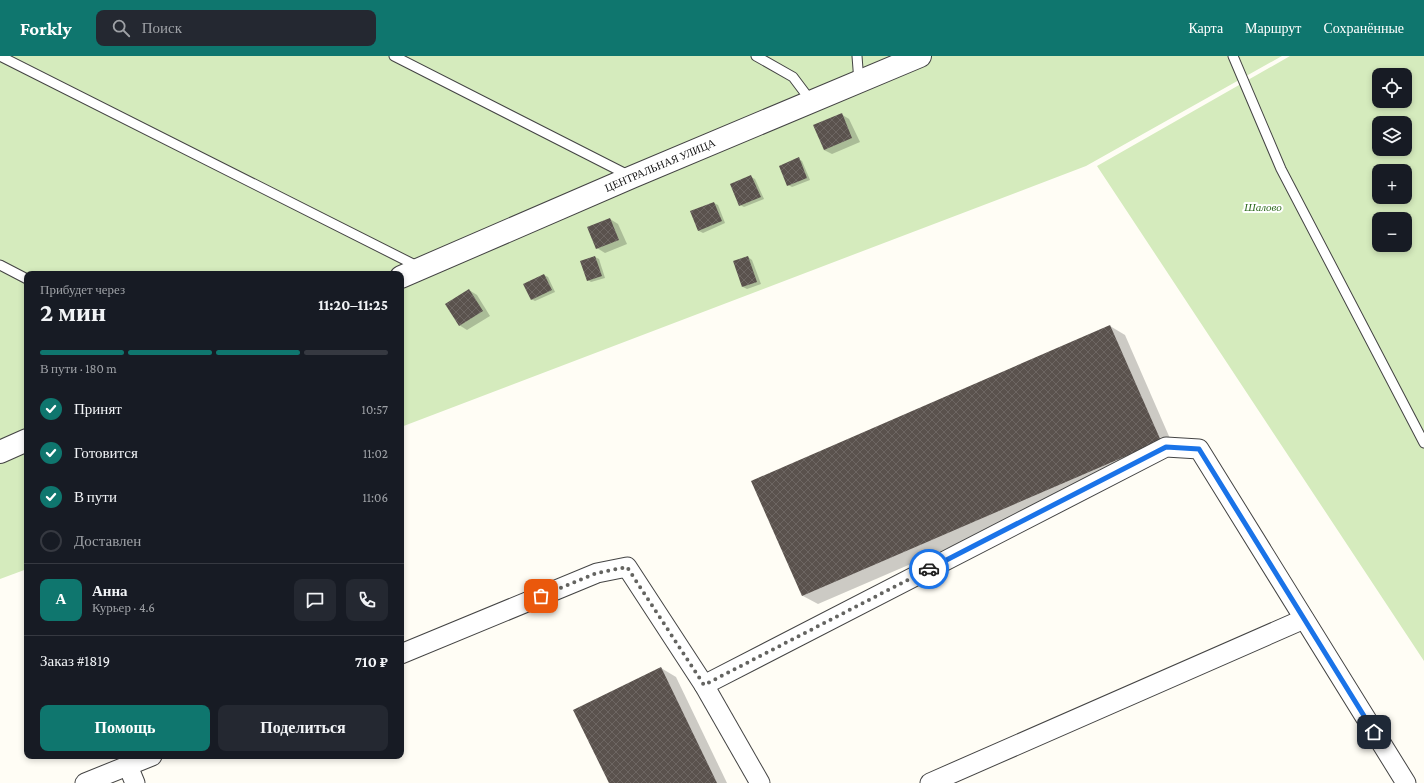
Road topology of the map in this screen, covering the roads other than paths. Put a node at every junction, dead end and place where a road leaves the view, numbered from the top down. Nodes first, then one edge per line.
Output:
1 (0, 56) edge
2 (394, 56) edge
3 (756, 56) edge
4 (857, 56) edge
5 (920, 56) edge
6 (1233, 56) edge
7 (859, 82) junction
8 (811, 101) junction
9 (632, 177) junction
10 (0, 265) edge
11 (421, 268) junction
12 (404, 275) edge
13 (24, 277) edge
14 (24, 441) edge
15 (1424, 443) edge
16 (0, 452) edge
17 (1304, 619) junction
18 (404, 653) edge
19 (704, 685) junction
20 (149, 759) edge
21 (132, 774) edge
22 (85, 783) edge
23 (760, 783) edge
24 (930, 783) edge
25 (1406, 783) edge

1 - 11 lane
2 - 9 lane
3 - 8 lane
4 - 7 lane
5 - 7 street, ЦЕНТРАЛЬНАЯ УЛИЦА
6 - 15 lane
7 - 8 street, ЦЕНТРАЛЬНАЯ УЛИЦА
8 - 9 street, ЦЕНТРАЛЬНАЯ УЛИЦА
9 - 11 street, ЦЕНТРАЛЬНАЯ УЛИЦА
10 - 13 lane
11 - 12 street, ЦЕНТРАЛЬНАЯ УЛИЦА
14 - 16 street
17 - 19 street
17 - 24 street
17 - 25 street
18 - 19 street
19 - 23 street
20 - 21 street
21 - 22 street

